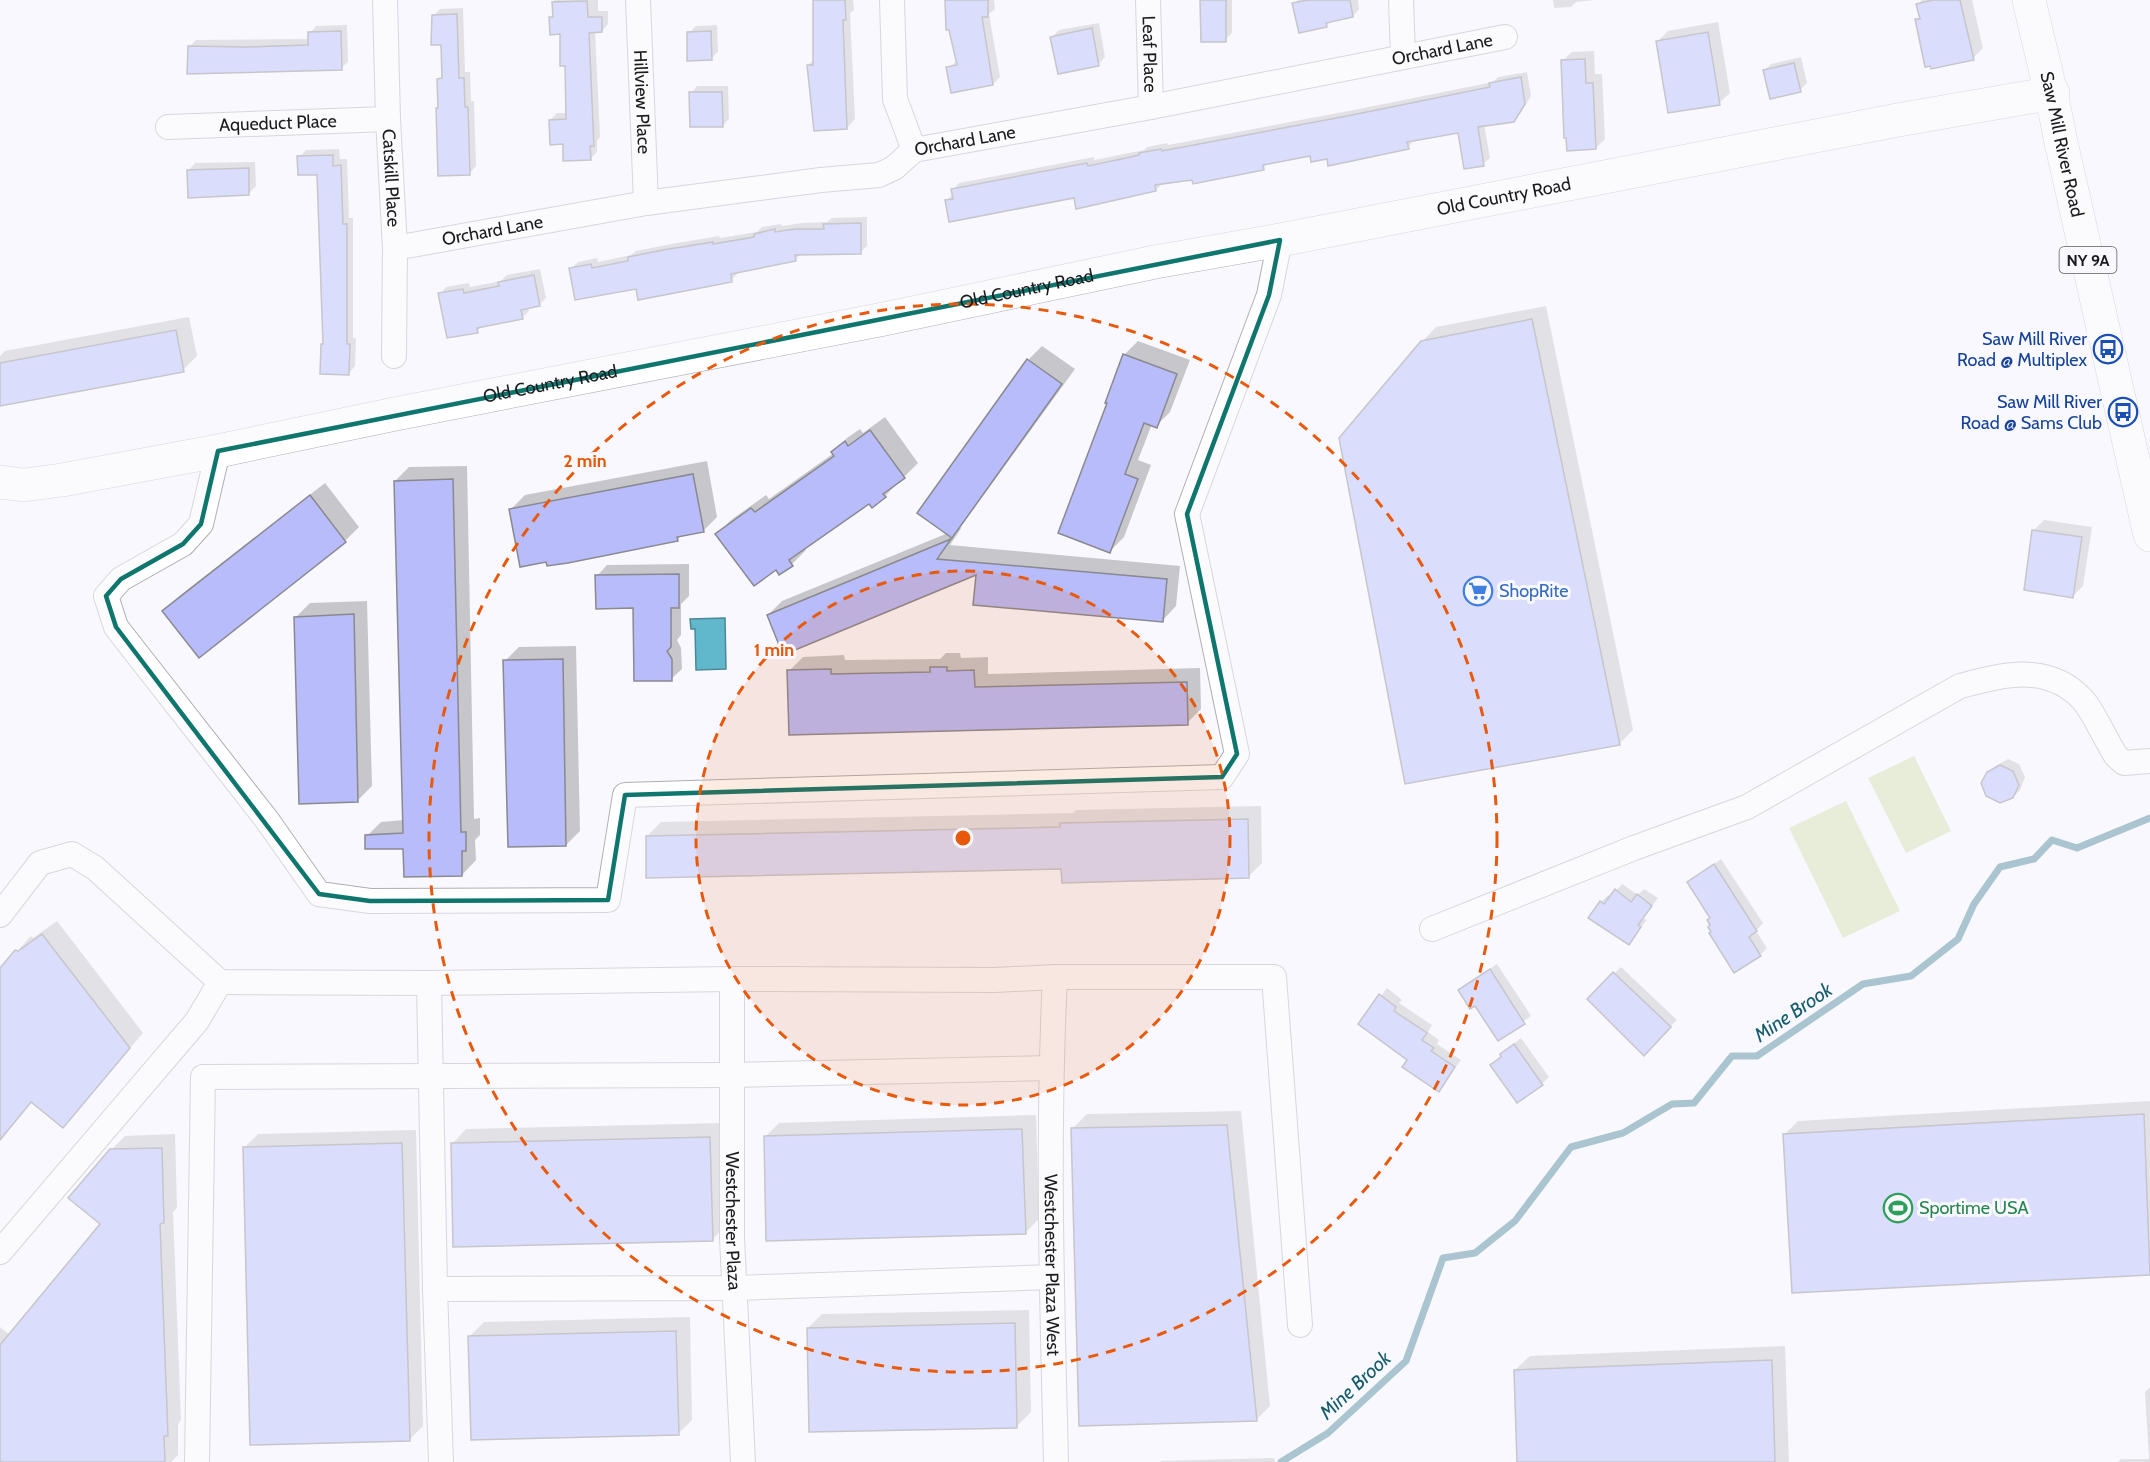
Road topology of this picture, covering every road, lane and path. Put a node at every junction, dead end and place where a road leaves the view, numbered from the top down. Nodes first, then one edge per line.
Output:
1 (385, 0) edge
2 (638, 0) edge
3 (892, 0) edge
4 (1148, 0) edge
5 (1401, 0) edge
6 (2029, 0) edge
7 (1505, 37) dead end
8 (1403, 57) junction
9 (2052, 93) junction
10 (1151, 107) junction
11 (388, 119) junction
12 (168, 127) dead end
13 (914, 150) junction
14 (646, 203) junction
15 (1280, 240) junction
16 (395, 248) junction
17 (394, 356) dead end
18 (218, 451) junction
19 (0, 482) edge
20 (2150, 535) edge
21 (2150, 761) edge
22 (0, 915) edge
23 (1432, 929) dead end
24 (1055, 977) junction
25 (732, 978) junction
26 (220, 982) junction
27 (429, 983) junction
28 (1051, 1068) junction
29 (732, 1075) junction
30 (430, 1076) junction
31 (0, 1252) edge
32 (1052, 1277) junction
33 (736, 1288) junction
34 (435, 1289) junction
35 (1300, 1325) dead end
36 (197, 1462) edge
37 (441, 1462) edge
38 (743, 1462) edge
39 (1056, 1462) edge

1 - 11 street, Catskill Place
2 - 14 street, Hillview Place
3 - 13 street
4 - 10 street, Leaf Place
5 - 8 street
6 - 9 street, Saw Mill River Road / NY 9A
7 - 8 street, Orchard Lane
8 - 10 street, Orchard Lane
9 - 15 street, Old Country Road
9 - 20 street, Saw Mill River Road / NY 9A
10 - 13 street, Orchard Lane
11 - 12 street, Aqueduct Place
11 - 16 street, Catskill Place
13 - 14 street, Orchard Lane
14 - 16 street, Orchard Lane
15 - 18 street, Old Country Road
15 - 18 street
16 - 17 street, Catskill Place
18 - 19 street, Old Country Road
21 - 23 street
22 - 26 street
24 - 25 street
24 - 28 street, Westchester Plaza West
24 - 35 street
25 - 27 street
25 - 29 street, Westchester Plaza
26 - 27 street
26 - 31 street
27 - 30 street
28 - 29 street
28 - 32 street, Westchester Plaza West
29 - 30 street
29 - 33 street, Westchester Plaza
30 - 34 street
30 - 36 street
32 - 33 street
32 - 39 street, Westchester Plaza West
33 - 34 street
33 - 38 street, Westchester Plaza
34 - 37 street

